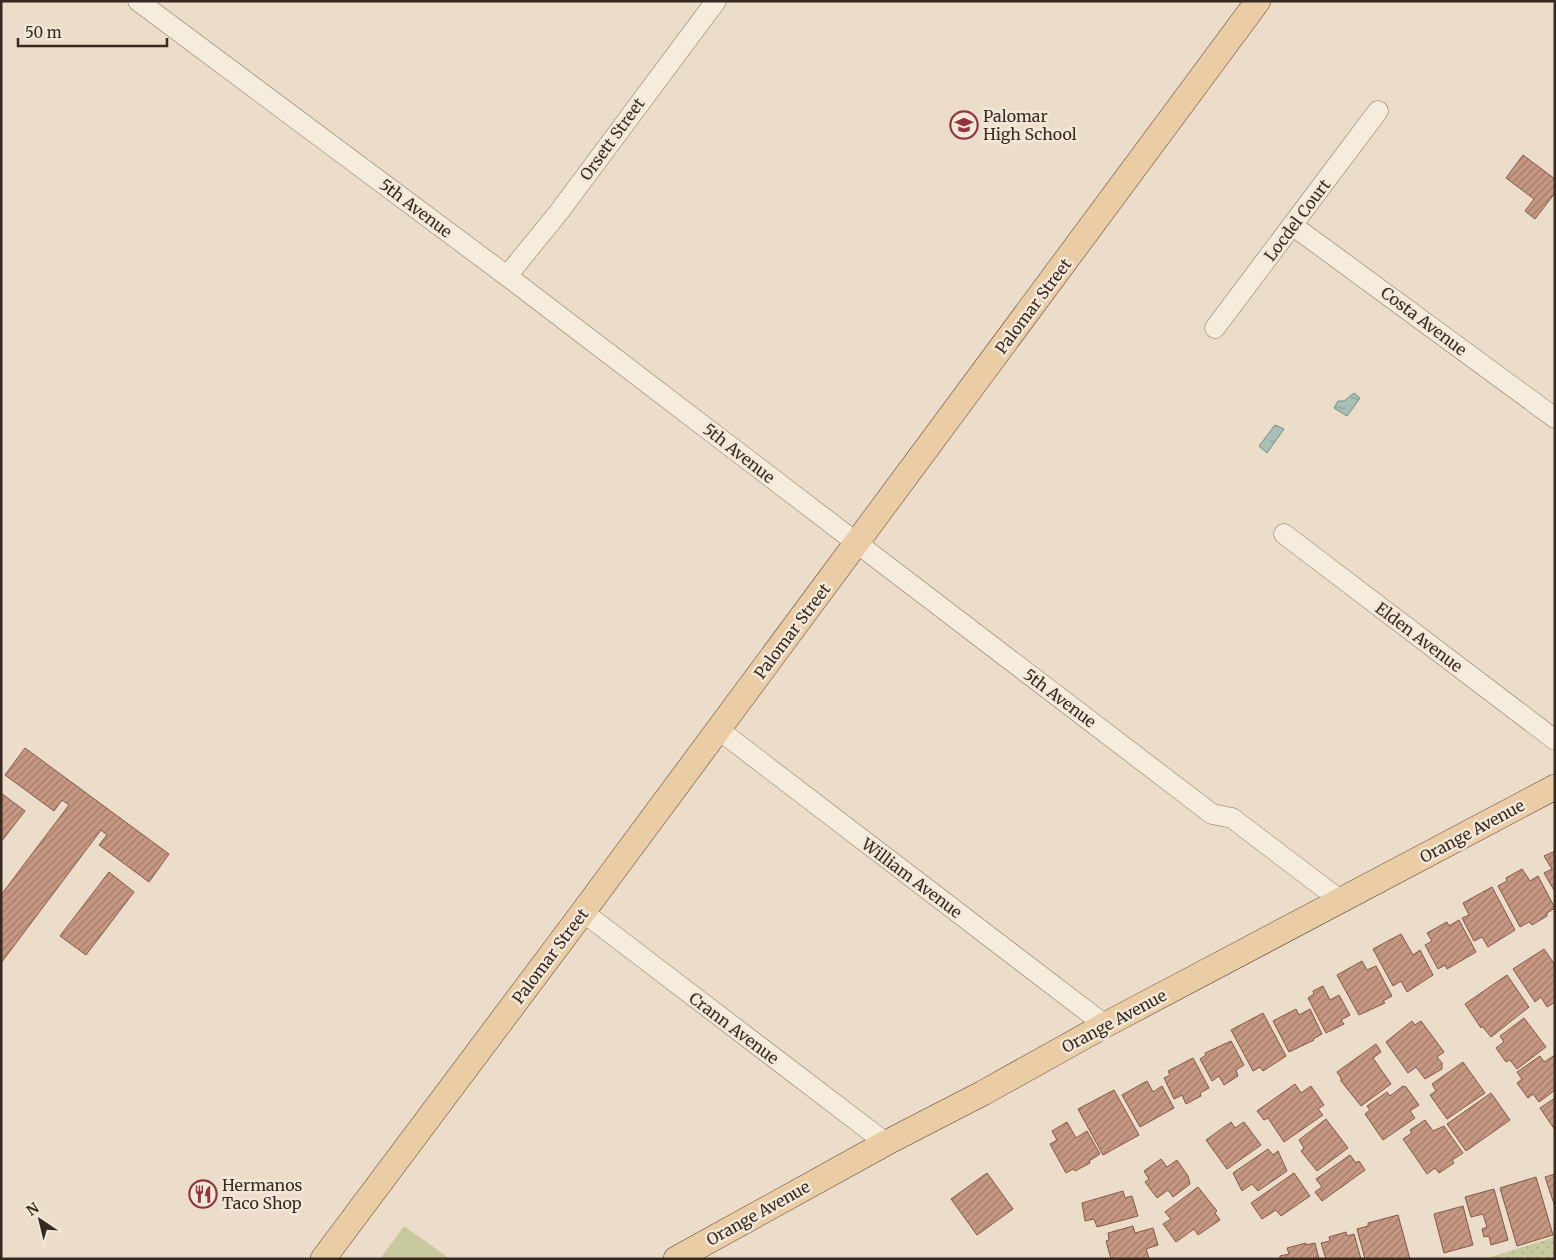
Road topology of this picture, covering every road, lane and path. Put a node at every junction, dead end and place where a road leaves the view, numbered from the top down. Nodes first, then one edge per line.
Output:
1 (138, 1) edge
2 (716, 1) edge
3 (1258, 1) edge
4 (1378, 111) dead end
5 (1292, 225) junction
6 (507, 276) junction
7 (1215, 328) dead end
8 (1555, 418) edge
9 (1284, 534) dead end
10 (857, 544) junction
11 (719, 730) junction
12 (1555, 740) edge
13 (1555, 787) edge
14 (1340, 900) junction
15 (583, 912) junction
16 (1105, 1025) junction
17 (886, 1143) junction
18 (323, 1259) edge
19 (676, 1259) edge

1 - 6 street, 5th Avenue
2 - 6 street, Orsett Street
3 - 10 main road, Palomar Street
4 - 5 street, Locdel Court
5 - 7 street, Locdel Court
5 - 8 street, Costa Avenue
6 - 10 street, 5th Avenue
9 - 12 street, Elden Avenue
10 - 11 main road, Palomar Street
10 - 14 street, 5th Avenue
11 - 15 main road, Palomar Street
11 - 16 street, William Avenue
13 - 14 main road, Orange Avenue
14 - 16 main road, Orange Avenue
15 - 17 street, Crann Avenue
15 - 18 main road, Palomar Street
16 - 17 main road, Orange Avenue
17 - 19 main road, Orange Avenue

